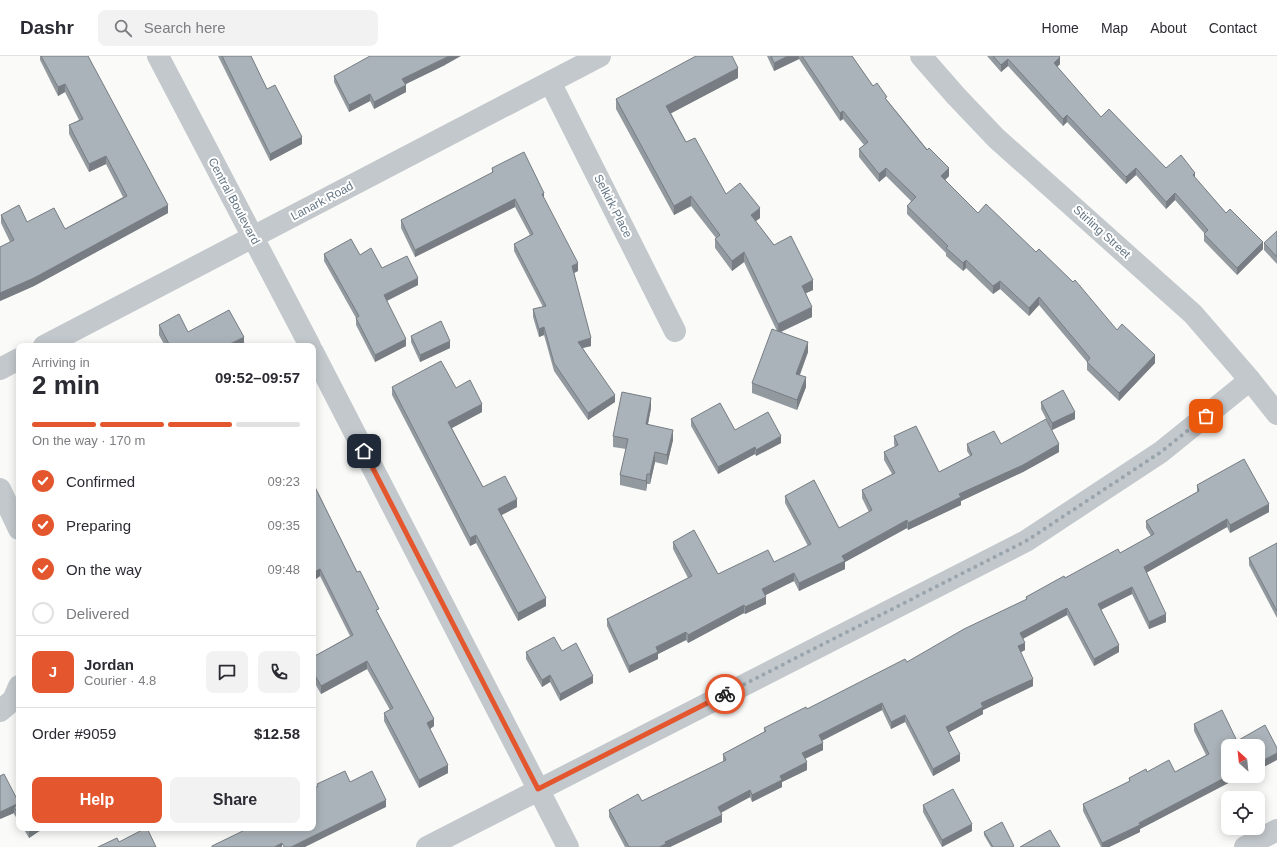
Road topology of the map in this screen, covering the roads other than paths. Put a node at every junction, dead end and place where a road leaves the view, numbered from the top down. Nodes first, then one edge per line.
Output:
1 (158, 56) edge
2 (600, 56) edge
3 (921, 56) edge
4 (550, 82) junction
5 (254, 237) junction
6 (675, 330) dead end
7 (50, 343) edge
8 (308, 343) edge
9 (316, 358) edge
10 (16, 361) edge
11 (0, 369) edge
12 (1250, 380) junction
13 (1277, 414) edge
14 (0, 489) edge
15 (16, 523) edge
16 (16, 693) edge
17 (0, 711) edge
18 (538, 789) junction
19 (1277, 830) edge
20 (427, 847) edge
21 (568, 847) edge
22 (1245, 847) edge

1 - 5 street, Central Boulevard
2 - 4 street, Lanark Road
3 - 12 street, Stirling Street
4 - 5 street, Lanark Road
4 - 6 street, Selkirk Place
5 - 7 street, Lanark Road
5 - 8 street, Central Boulevard
9 - 18 street
10 - 11 street
12 - 13 street, Stirling Street
12 - 18 street
14 - 15 street
16 - 17 street
18 - 20 street
18 - 21 street
19 - 22 street

